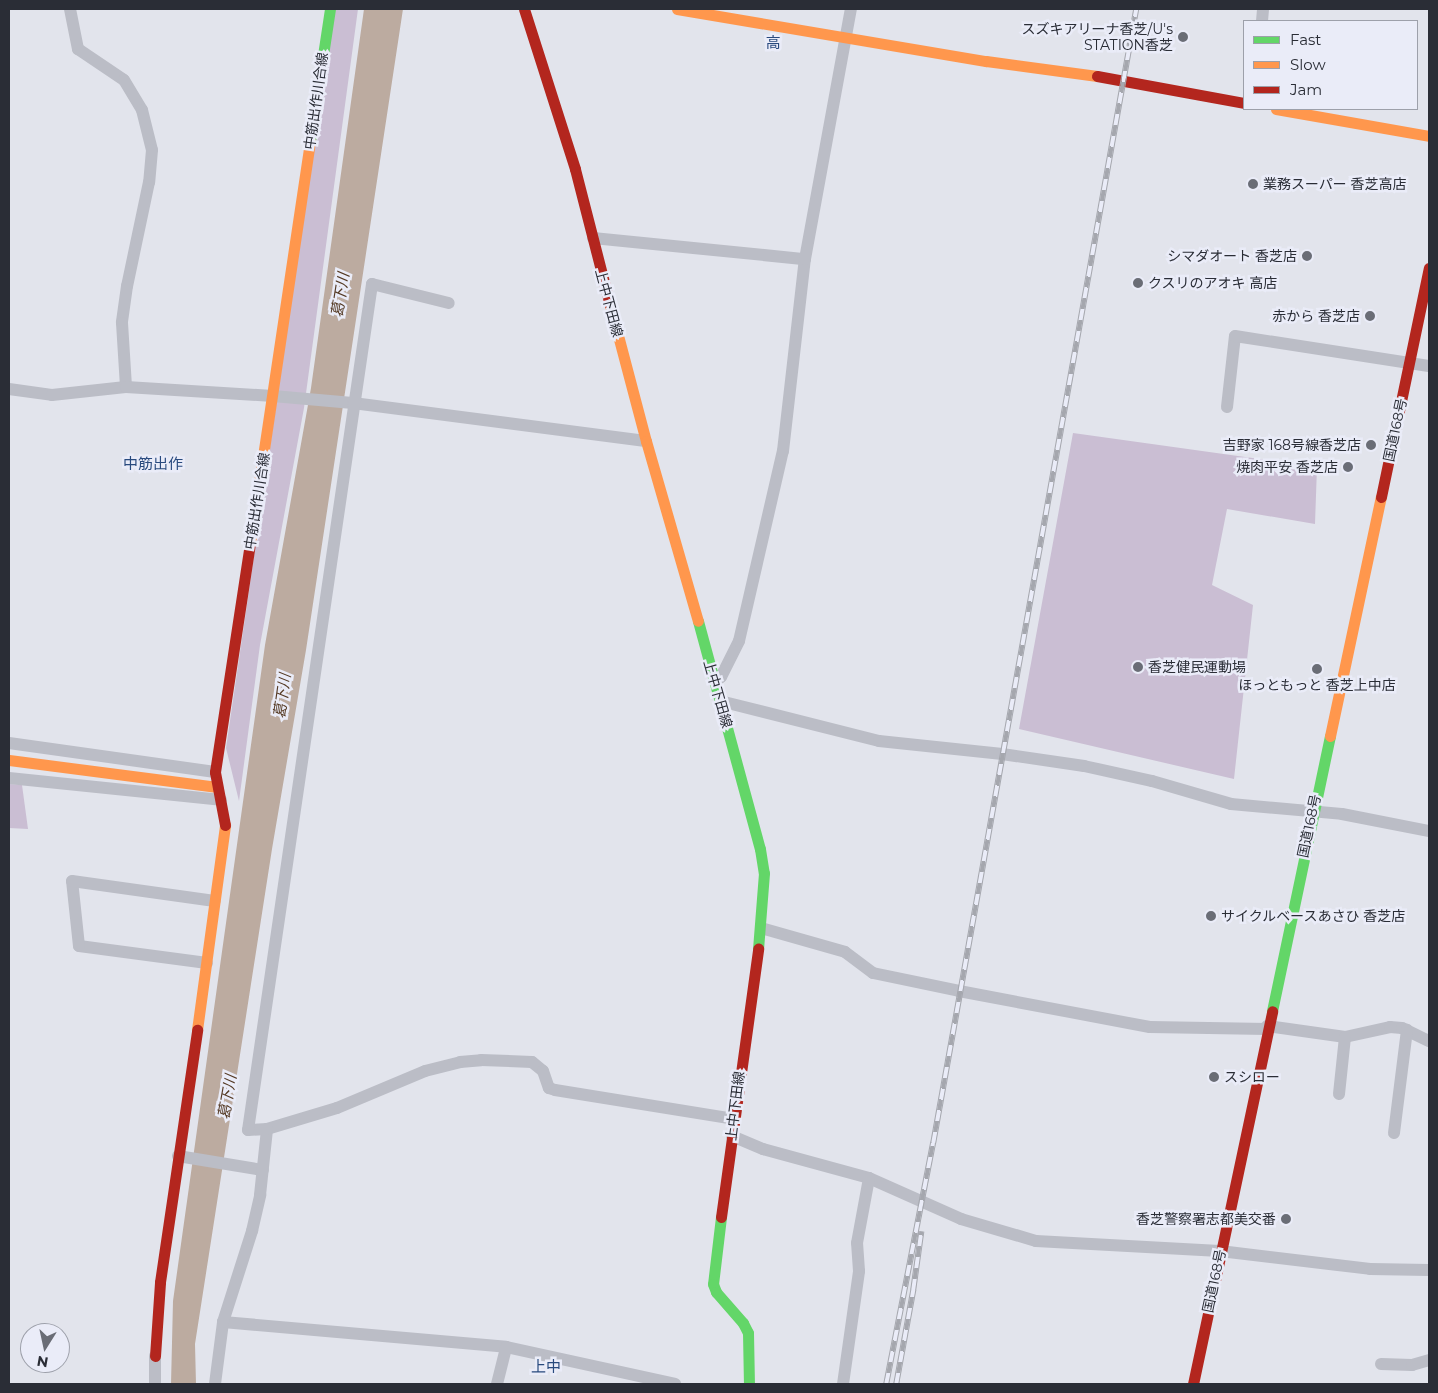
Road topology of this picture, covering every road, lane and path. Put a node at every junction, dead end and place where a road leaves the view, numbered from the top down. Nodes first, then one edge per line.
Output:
1 (70, 9) edge
2 (330, 9) edge
3 (524, 9) edge
4 (676, 9) edge
5 (851, 9) edge
6 (846, 38) junction
7 (1243, 103) edge
8 (1282, 110) edge
9 (1429, 136) edge
10 (592, 238) junction
11 (806, 259) junction
12 (1429, 268) edge
13 (449, 303) dead end
14 (1410, 362) junction
15 (1429, 366) edge
16 (126, 387) junction
17 (9, 389) edge
18 (273, 396) junction
19 (351, 402) junction
20 (1227, 407) dead end
21 (646, 442) junction
22 (715, 681) junction
23 (720, 701) junction
24 (9, 743) edge
25 (9, 760) edge
26 (215, 772) junction
27 (9, 778) edge
28 (217, 787) junction
29 (221, 800) junction
30 (1313, 810) junction
31 (1429, 831) edge
32 (215, 901) junction
33 (760, 928) junction
34 (207, 964) junction
35 (1267, 1028) junction
36 (1407, 1030) junction
37 (1345, 1036) junction
38 (1429, 1036) edge
39 (1429, 1041) edge
40 (1339, 1094) dead end
41 (734, 1118) junction
42 (267, 1129) junction
43 (1394, 1133) dead end
44 (732, 1136) junction
45 (182, 1157) junction
46 (263, 1170) junction
47 (869, 1178) junction
48 (1220, 1250) junction
49 (1429, 1270) edge
50 (224, 1322) junction
51 (506, 1347) junction
52 (155, 1356) joint
53 (1429, 1360) edge
54 (1381, 1364) dead end
55 (155, 1384) edge
56 (215, 1384) edge
57 (497, 1384) edge
58 (675, 1384) edge
59 (749, 1384) edge
60 (843, 1384) edge
61 (1193, 1384) edge

1 - 16 street
2 - 18 main road, 中筋出作川合線
3 - 10 main road, 上中下田線
4 - 6 main road
5 - 6 street
6 - 7 main road
6 - 11 street
8 - 9 main road
10 - 11 street
10 - 21 main road, 上中下田線
11 - 22 street
12 - 14 main road, 国道168号
13 - 19 street
14 - 15 street
14 - 20 street
14 - 30 main road, 国道168号
16 - 17 street
16 - 18 street
18 - 19 street
18 - 26 main road, 中筋出作川合線
19 - 21 street
19 - 42 street
21 - 22 main road, 上中下田線
22 - 23 main road, 上中下田線
23 - 30 street
23 - 33 main road, 上中下田線
24 - 26 street
25 - 28 main road
26 - 28 main road, 中筋出作川合線
27 - 29 street
28 - 29 main road, 中筋出作川合線
29 - 32 main road, 中筋出作川合線
30 - 31 street
30 - 35 main road, 国道168号
32 - 34 main road, 中筋出作川合線
32 - 34 street
33 - 35 street
33 - 41 main road, 上中下田線
34 - 45 main road, 中筋出作川合線
35 - 37 street
35 - 48 main road, 国道168号
36 - 37 street
36 - 39 street
36 - 43 street
37 - 40 street
38 - 39 street
41 - 42 street
41 - 44 main road, 上中下田線
42 - 46 street
44 - 47 street
44 - 59 main road, 上中下田線
45 - 46 street
45 - 52 main road, 中筋出作川合線
46 - 50 street
47 - 48 street
47 - 60 street
48 - 49 street
48 - 61 main road, 国道168号
50 - 51 street
50 - 56 street
51 - 57 street
51 - 58 street
52 - 55 street
53 - 54 street

